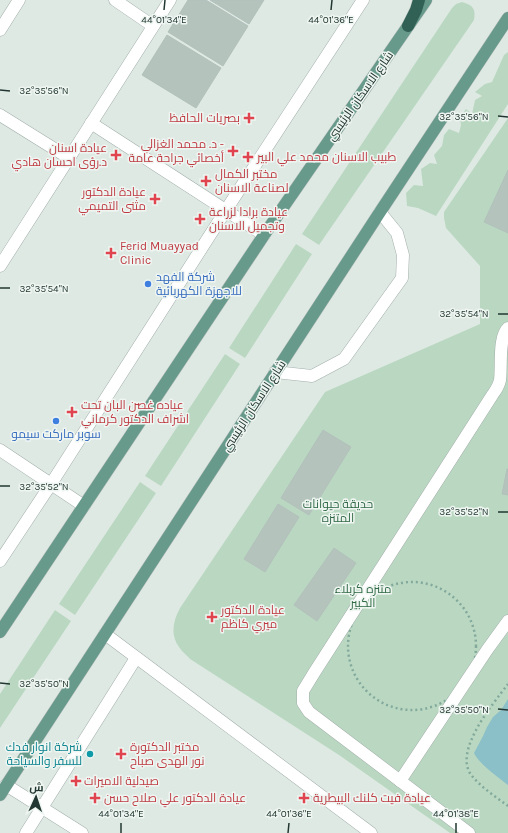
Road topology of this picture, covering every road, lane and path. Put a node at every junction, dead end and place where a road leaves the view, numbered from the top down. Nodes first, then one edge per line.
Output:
1 (19, 0) edge
2 (115, 0) edge
3 (170, 0) edge
4 (363, 0) edge
5 (419, 0) edge
6 (426, 0) edge
7 (508, 18) edge
8 (153, 26) junction
9 (408, 26) junction
10 (0, 30) edge
11 (0, 115) edge
12 (91, 123) junction
13 (69, 158) junction
14 (226, 210) junction
15 (380, 212) junction
16 (264, 235) junction
17 (0, 266) edge
18 (508, 328) edge
19 (275, 372) junction
20 (0, 450) edge
21 (51, 484) junction
22 (84, 506) junction
23 (0, 561) edge
24 (508, 621) edge
25 (0, 632) edge
26 (105, 634) junction
27 (136, 658) junction
28 (508, 684) edge
29 (464, 685) junction
30 (400, 781) junction
31 (3, 790) edge
32 (508, 806) edge
33 (42, 808) junction
34 (26, 833) edge
35 (82, 833) edge
36 (371, 833) edge
37 (469, 833) edge

1 - 10 street
2 - 8 street
3 - 8 street
4 - 14 street
5 - 9 highway
6 - 9 main road, شارع الاسكان الرئيسي
7 - 15 main road, شارع الاسكان الرئيسي
8 - 12 street
9 - 16 main road, شارع الاسكان الرئيسي
11 - 13 street
12 - 13 street
12 - 14 street
13 - 17 street
14 - 16 street
14 - 21 street
15 - 19 main road, شارع الاسكان الرئيسي
15 - 19 street
16 - 22 main road, شارع الاسكان الرئيسي
18 - 30 street
19 - 26 main road, شارع الاسكان الرئيسي
20 - 21 street
21 - 22 street
21 - 23 street
22 - 25 main road, شارع الاسكان الرئيسي
24 - 29 street
26 - 27 street
26 - 31 main road, شارع الاسكان الرئيسي
27 - 33 street
27 - 36 street
28 - 32 path
29 - 29 path
29 - 30 street
30 - 37 street
31 - 33 street
33 - 34 street
33 - 35 street

